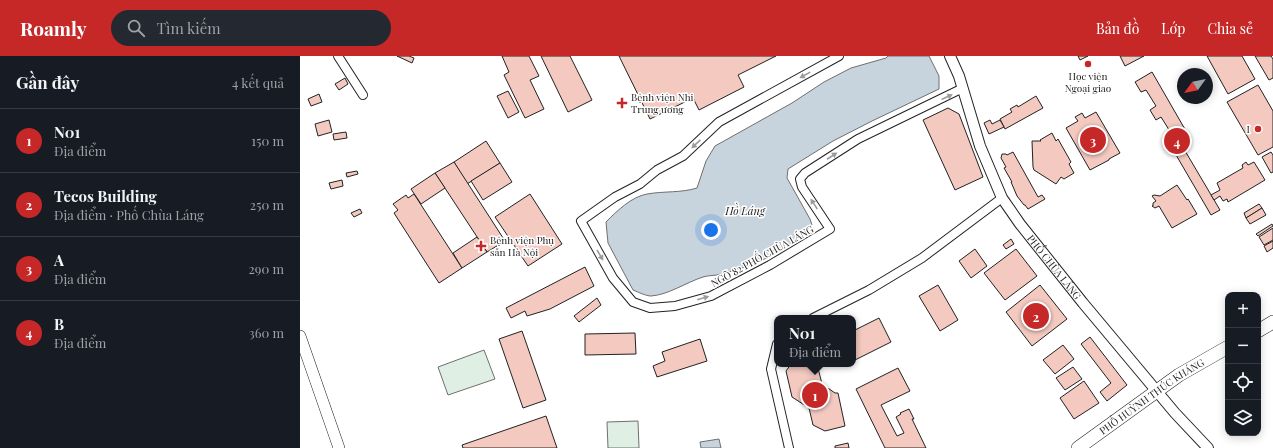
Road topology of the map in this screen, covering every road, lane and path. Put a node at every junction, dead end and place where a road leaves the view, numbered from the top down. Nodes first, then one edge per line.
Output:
1 (338, 56) edge
2 (839, 56) edge
3 (950, 56) edge
4 (963, 88) junction
5 (363, 95) dead end
6 (1002, 198) junction
7 (819, 315) edge
8 (1273, 322) edge
9 (1261, 328) edge
10 (300, 336) edge
11 (1225, 350) edge
12 (774, 355) edge
13 (1157, 391) junction
14 (339, 448) edge
15 (789, 448) edge
16 (1078, 448) edge
17 (1208, 448) edge

1 - 5 street
2 -> 4 street, NGÕ 82 PHỐ CHÙA LÁNG
3 - 4 street, PHỐ CHÙA LÁNG
4 - 6 street, PHỐ CHÙA LÁNG
6 - 7 street
6 - 13 street, PHỐ CHÙA LÁNG
8 - 9 main road
10 - 14 main road
11 - 13 main road, PHỐ HUỲNH THÚC KHÁNG
12 - 15 street
13 - 16 main road, PHỐ HUỲNH THÚC KHÁNG
13 - 17 street, PHỐ CHÙA LÁNG

